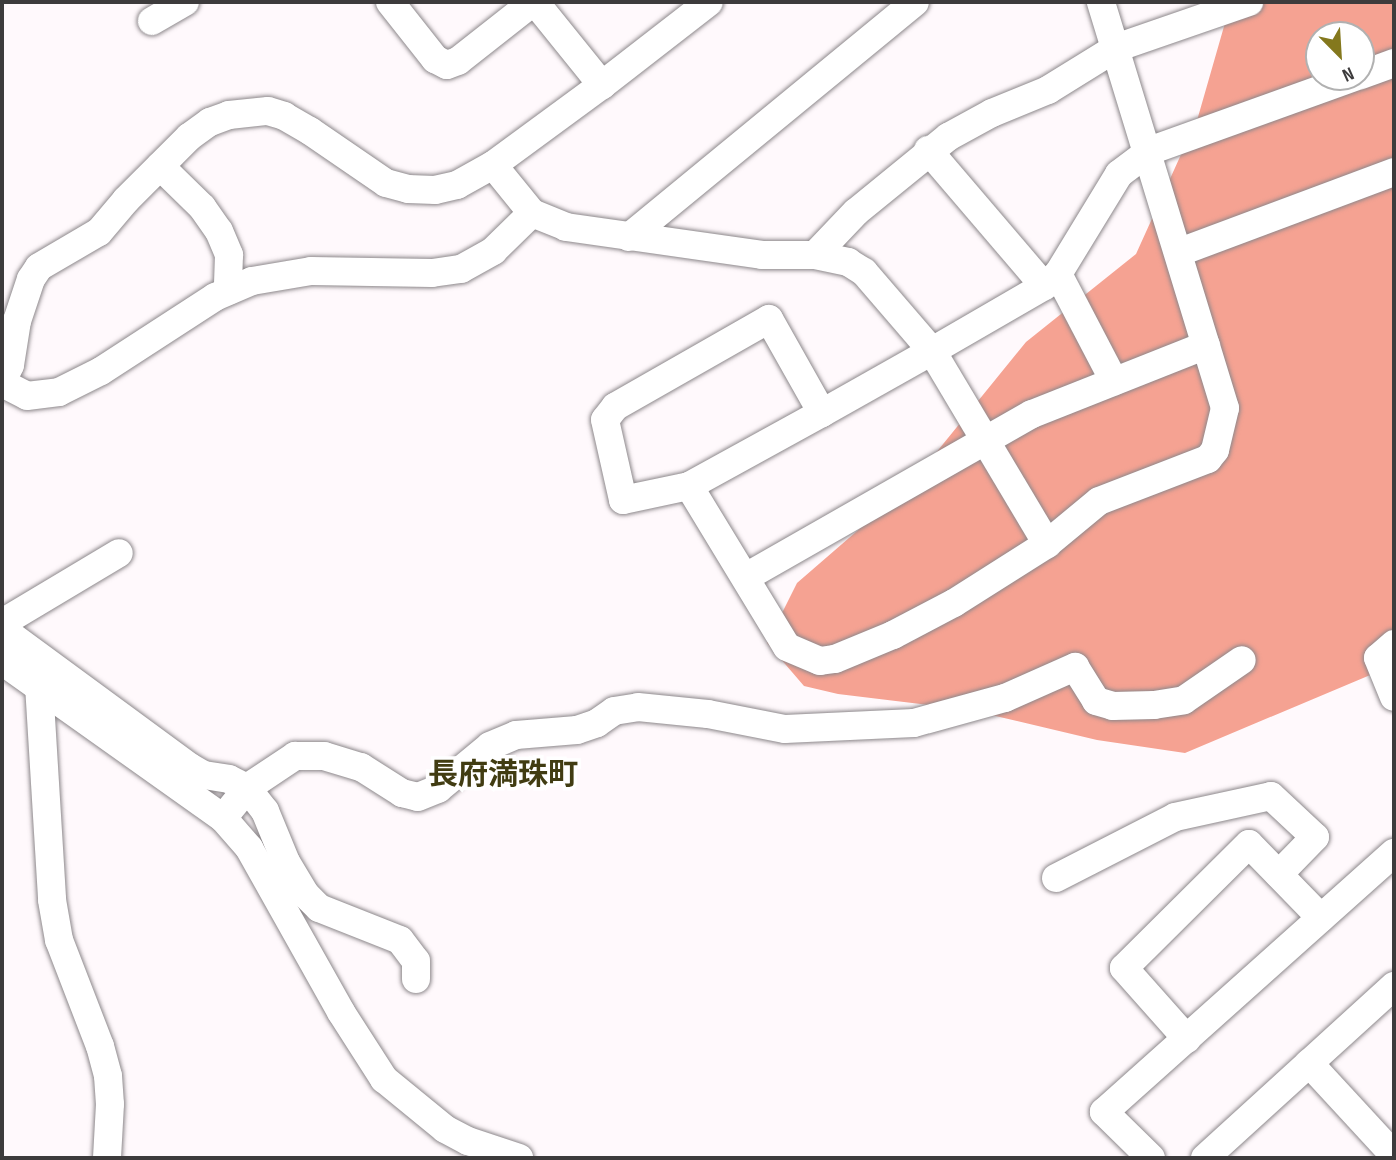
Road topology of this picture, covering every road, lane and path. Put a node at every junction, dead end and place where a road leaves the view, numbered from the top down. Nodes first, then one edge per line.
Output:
1 (185, 2) edge
2 (390, 2) edge
3 (534, 2) edge
4 (915, 2) edge
5 (1101, 2) edge
6 (1249, 2) edge
7 (695, 6) edge
8 (152, 21) dead end
9 (1115, 48) junction
10 (1394, 63) edge
11 (1375, 70) edge
12 (602, 85) junction
13 (1315, 91) edge
14 (928, 150) junction
15 (1149, 151) junction
16 (493, 165) junction
17 (160, 166) junction
18 (1394, 172) edge
19 (532, 213) junction
20 (629, 237) junction
21 (1180, 252) junction
22 (815, 255) junction
23 (1051, 280) junction
24 (228, 291) junction
25 (1206, 345) junction
26 (932, 351) junction
27 (1114, 381) junction
28 (2, 383) edge
29 (822, 412) junction
30 (985, 443) junction
31 (690, 486) junction
32 (1047, 544) junction
33 (119, 552) dead end
34 (746, 576) junction
35 (2, 623) edge
36 (2, 629) edge
37 (1394, 644) edge
38 (1242, 660) dead end
39 (2, 661) edge
40 (39, 685) junction
41 (1394, 697) edge
42 (247, 788) junction
43 (223, 818) junction
44 (1394, 853) edge
45 (1279, 874) junction
46 (1056, 878) dead end
47 (1321, 918) junction
48 (416, 979) dead end
49 (1394, 986) edge
50 (1187, 1039) junction
51 (1308, 1063) junction
52 (1221, 1153) edge
53 (1393, 1153) edge
54 (491, 1154) edge
55 (107, 1158) edge
56 (519, 1158) edge
57 (1151, 1158) edge

1 - 8 street
2 - 3 street
3 - 12 street
4 - 20 street
5 - 9 street
6 - 9 street
7 - 12 street
9 - 14 street
9 - 15 street
10 - 11 street
12 - 16 street
13 - 15 street
14 - 22 street
14 - 23 street
15 - 21 street
15 - 23 street
16 - 17 street
16 - 19 street
17 - 24 street
17 - 28 street
18 - 21 street
19 - 20 street
19 - 24 street
20 - 22 street
21 - 25 street
22 - 26 street
23 - 26 street
23 - 27 street
24 - 28 street
25 - 27 street
25 - 32 street
26 - 29 street
26 - 30 street
27 - 30 street
29 - 31 street
29 - 31 street
30 - 32 street
30 - 34 street
31 - 34 street
32 - 34 street
33 - 35 street
36 - 42 street
37 - 41 street
38 - 42 street
39 - 40 street
40 - 43 street
40 - 55 street
42 - 43 street
42 - 48 street
43 - 54 street
44 - 47 street
45 - 46 street
45 - 47 street
45 - 50 street
47 - 50 street
49 - 51 street
50 - 57 street
51 - 52 street
51 - 53 street
54 - 56 street

